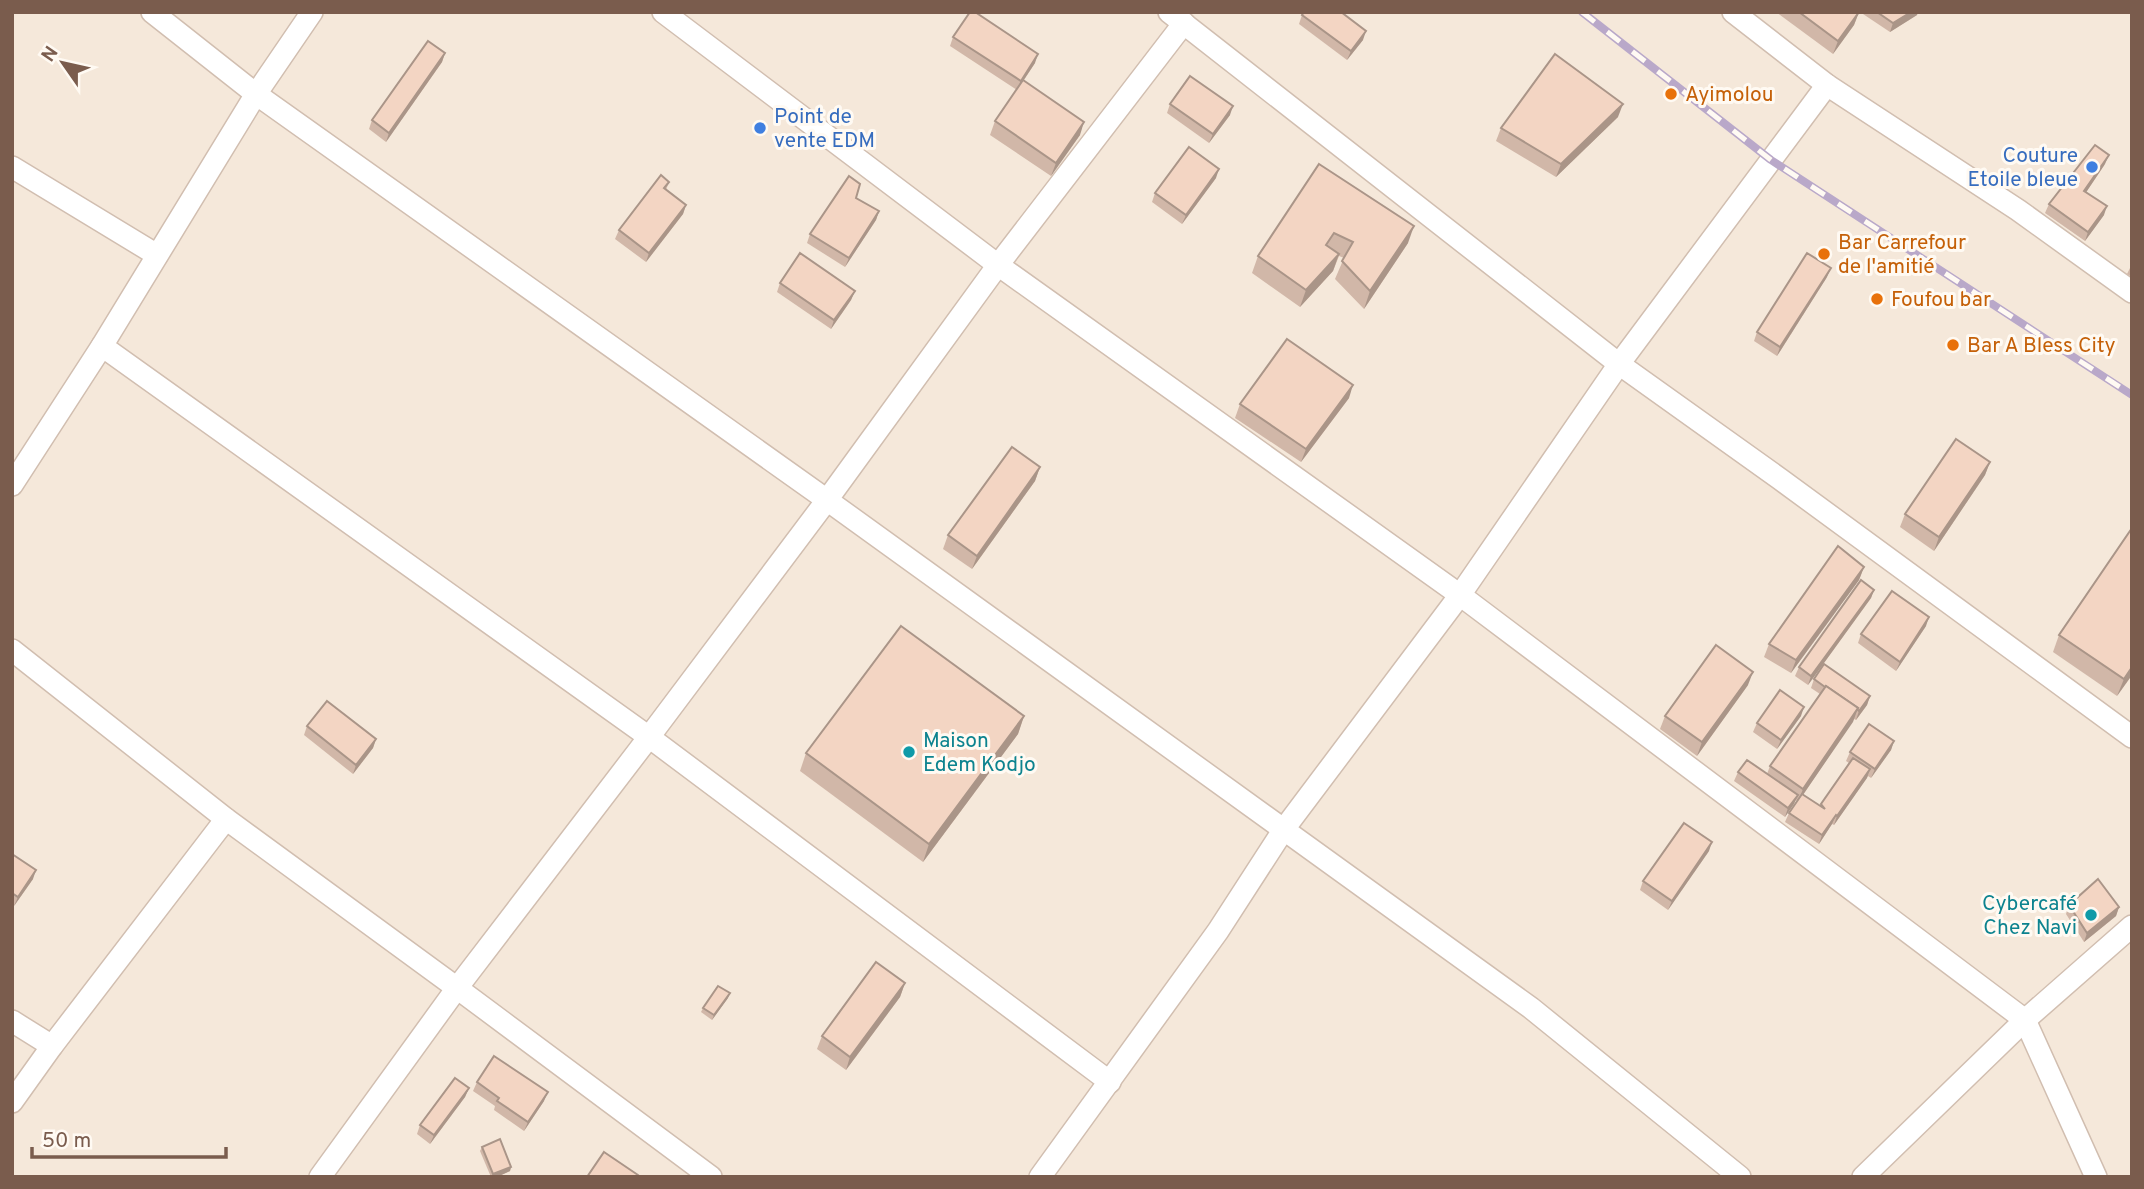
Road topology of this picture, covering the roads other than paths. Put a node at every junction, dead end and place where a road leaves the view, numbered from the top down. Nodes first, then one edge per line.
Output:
1 (152, 12) edge
2 (312, 12) edge
3 (663, 12) edge
4 (1733, 12) edge
5 (1177, 18) edge
6 (1827, 85) junction
7 (256, 94) junction
8 (12, 167) edge
9 (158, 255) junction
10 (998, 265) junction
11 (2132, 292) edge
12 (102, 346) junction
13 (1619, 364) junction
14 (12, 485) edge
15 (827, 500) junction
16 (1460, 595) junction
17 (12, 650) edge
18 (649, 737) junction
19 (2132, 737) edge
20 (226, 819) junction
21 (1284, 829) junction
22 (2132, 926) edge
23 (457, 988) junction
24 (2025, 1020) junction
25 (12, 1021) edge
26 (52, 1046) junction
27 (1110, 1082) junction
28 (12, 1102) edge
29 (699, 1173) edge
30 (320, 1177) edge
31 (1040, 1177) edge
32 (1740, 1177) edge
33 (1863, 1177) edge
34 (2096, 1177) edge

1 - 7 street
2 - 7 street
3 - 10 street
4 - 6 street
5 - 10 street
5 - 13 street
6 - 11 street
6 - 13 street
7 - 9 street
7 - 15 street
8 - 9 street
9 - 12 street
10 - 15 street
10 - 16 street
12 - 14 street
12 - 18 street
13 - 16 street
13 - 19 street
15 - 18 street
15 - 21 street
16 - 21 street
16 - 24 street
17 - 20 street
18 - 23 street
18 - 27 street
20 - 23 street
20 - 26 street
21 - 27 street
21 - 32 street
22 - 24 street
23 - 29 street
23 - 30 street
24 - 33 street
24 - 34 street
25 - 26 street
26 - 28 street
27 - 31 street

